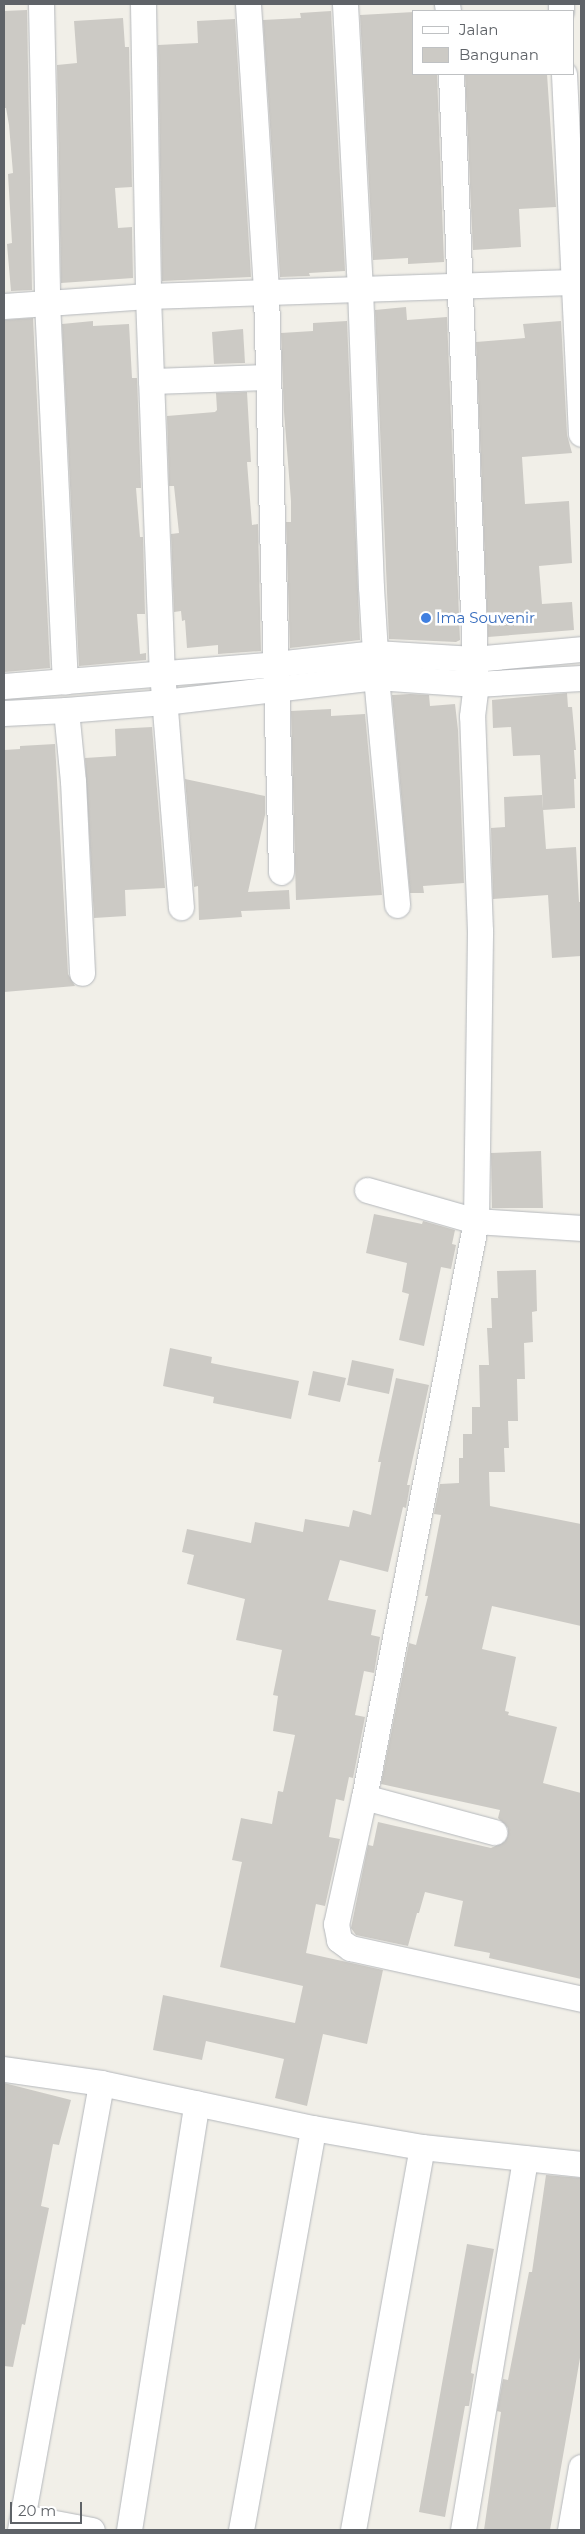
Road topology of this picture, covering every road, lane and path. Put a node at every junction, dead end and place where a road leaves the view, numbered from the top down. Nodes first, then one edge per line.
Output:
1 (41, 4) edge
2 (143, 4) edge
3 (248, 4) edge
4 (345, 4) edge
5 (451, 75) edge
6 (564, 75) edge
7 (578, 282) edge
8 (460, 284) junction
9 (360, 288) junction
10 (266, 291) junction
11 (148, 296) junction
12 (47, 302) junction
13 (4, 306) edge
14 (268, 377) junction
15 (151, 381) junction
16 (581, 434) edge
17 (581, 649) edge
18 (474, 659) junction
19 (376, 665) junction
20 (162, 672) junction
21 (276, 676) junction
22 (581, 678) edge
23 (65, 682) junction
24 (476, 684) junction
25 (4, 686) edge
26 (164, 702) junction
27 (66, 710) junction
28 (4, 713) edge
29 (282, 872) dead end
30 (397, 905) dead end
31 (182, 907) dead end
32 (82, 973) dead end
33 (368, 1190) dead end
34 (476, 1222) junction
35 (581, 1228) edge
36 (364, 1797) junction
37 (494, 1832) dead end
38 (581, 1999) edge
39 (4, 2069) edge
40 (102, 2083) junction
41 (198, 2103) junction
42 (313, 2128) junction
43 (422, 2148) junction
44 (525, 2158) junction
45 (581, 2164) edge
46 (581, 2467) edge
47 (22, 2524) edge
48 (92, 2530) edge
49 (129, 2530) edge
50 (240, 2530) edge
51 (353, 2530) edge
52 (463, 2530) edge
53 (570, 2530) edge

1 - 12 street
2 - 11 street
3 - 10 street
4 - 9 street
5 - 8 street
6 - 7 street
7 - 8 street
7 - 16 street
8 - 9 street
8 - 18 street
9 - 10 street
9 - 19 street
10 - 11 street
10 - 14 street
11 - 12 street
11 - 15 street
12 - 13 street
12 - 23 street
14 - 15 street
14 - 21 street
15 - 20 street
17 - 18 street
18 - 19 street
18 - 24 street
19 - 21 street
19 - 24 street
19 - 30 street
20 - 21 street
20 - 23 street
20 - 26 street
21 - 26 street
21 - 29 street
22 - 24 street
23 - 25 street
24 - 34 street
26 - 27 street
26 - 31 street
27 - 28 street
27 - 32 street
33 - 34 street
34 - 35 street
34 - 36 street
36 - 37 street
36 - 38 street
39 - 40 street
40 - 41 street
40 - 47 street
41 - 42 street
41 - 49 street
42 - 43 street
42 - 50 street
43 - 44 street
43 - 51 street
44 - 45 street
44 - 52 street
46 - 53 street
47 - 48 street

